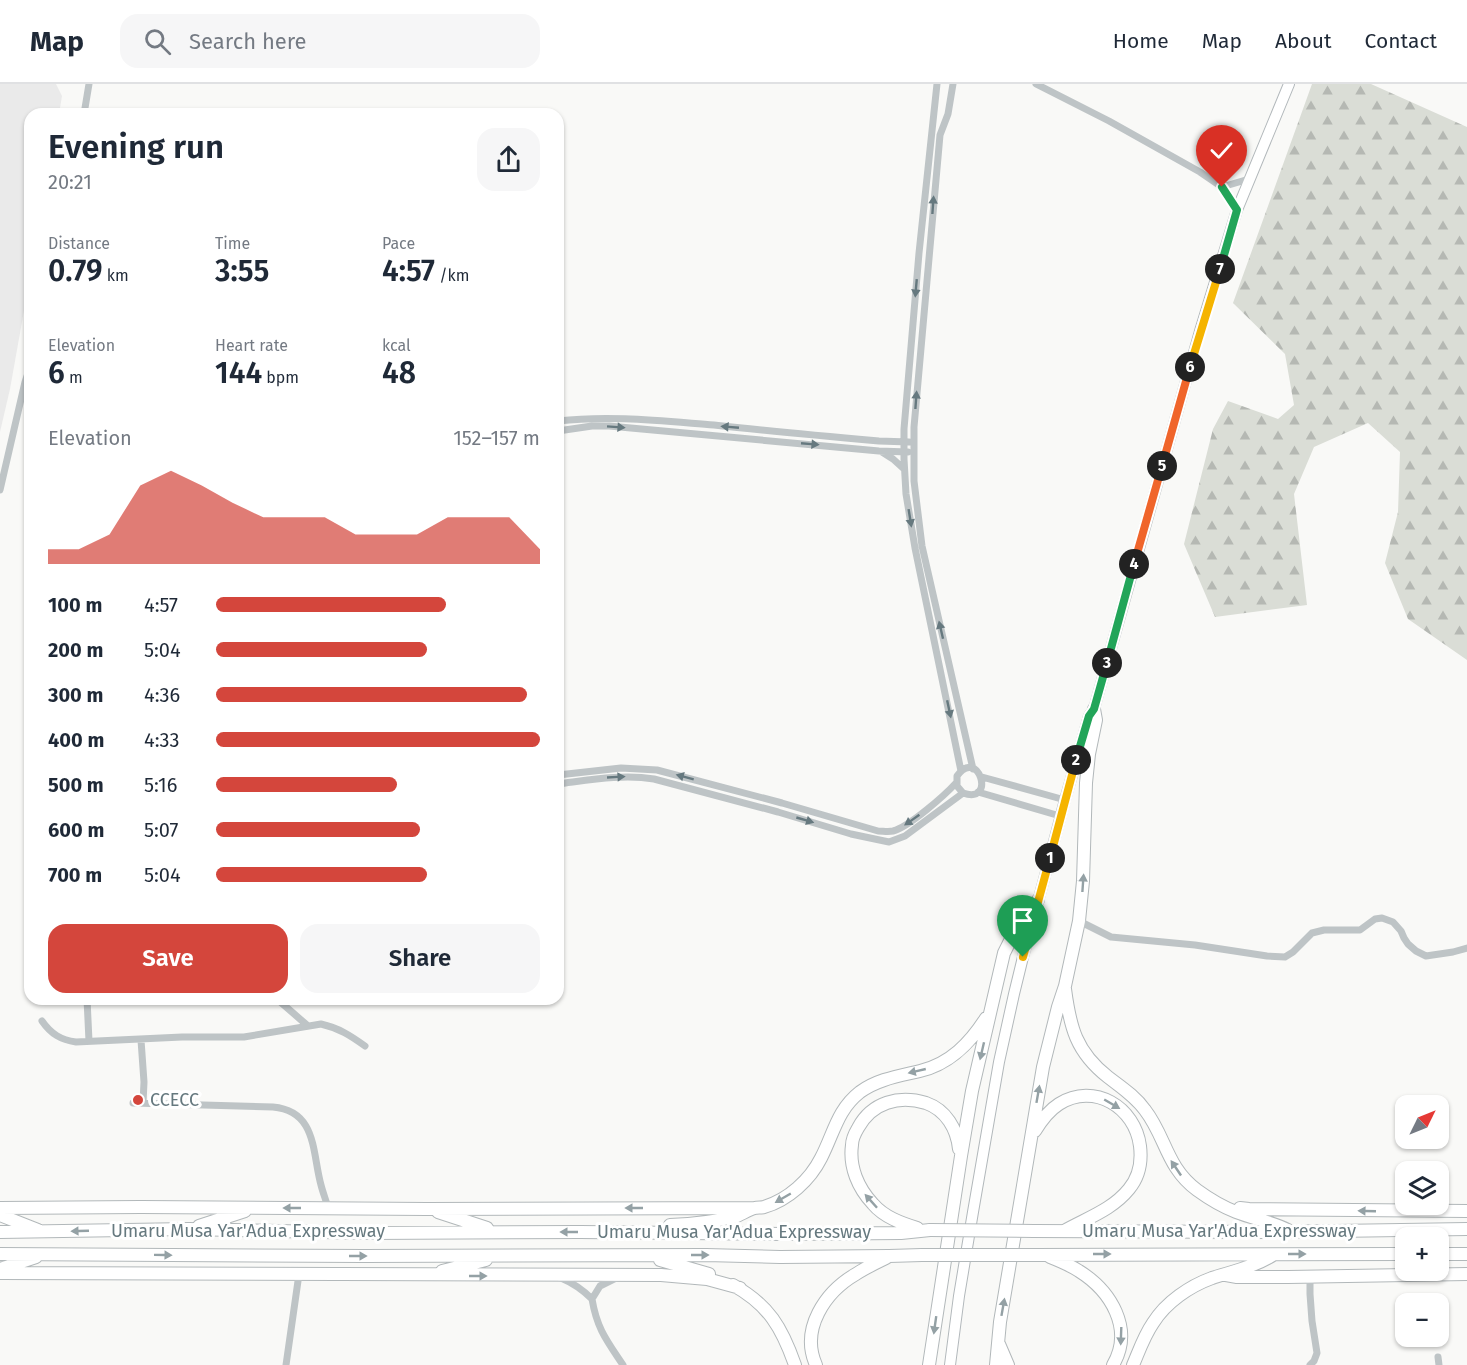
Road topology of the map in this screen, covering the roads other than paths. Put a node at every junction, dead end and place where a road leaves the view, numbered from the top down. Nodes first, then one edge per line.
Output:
1 (88, 84) edge
2 (1036, 84) edge
3 (1290, 84) edge
4 (936, 86) edge
5 (953, 87) edge
6 (85, 108) edge
7 (933, 113) junction
8 (948, 114) junction
9 (1249, 178) junction
10 (1222, 187) junction
11 (1237, 210) junction
12 (24, 386) edge
13 (564, 420) edge
14 (904, 429) junction
15 (564, 430) edge
16 (888, 441) junction
17 (904, 442) junction
18 (914, 442) junction
19 (879, 451) junction
20 (904, 452) junction
21 (914, 452) junction
22 (904, 469) junction
23 (0, 490) edge
24 (953, 683) junction
25 (944, 686) junction
26 (1094, 709) junction
27 (973, 769) junction
28 (961, 771) junction
29 (564, 774) edge
30 (982, 777) junction
31 (564, 783) edge
32 (957, 783) junction
33 (715, 785) junction
34 (978, 792) junction
35 (963, 793) junction
36 (712, 794) junction
37 (1065, 800) junction
38 (782, 803) junction
39 (778, 812) junction
40 (1060, 816) junction
41 (854, 824) junction
42 (851, 834) junction
43 (1038, 900) junction
44 (1080, 921) junction
45 (1467, 948) edge
46 (1065, 986) junction
47 (87, 1005) edge
48 (284, 1005) edge
49 (991, 1009) junction
50 (42, 1021) dead end
51 (308, 1026) junction
52 (141, 1040) junction
53 (89, 1041) junction
54 (365, 1046) dead end
55 (133, 1103) dead end
56 (143, 1103) junction
57 (1031, 1138) junction
58 (961, 1156) junction
59 (1221, 1204) junction
60 (257, 1207) junction
61 (0, 1208) edge
62 (328, 1208) junction
63 (755, 1208) junction
64 (428, 1209) junction
65 (1467, 1211) edge
66 (0, 1215) edge
67 (189, 1229) junction
68 (1467, 1229) edge
69 (926, 1230) junction
70 (1292, 1231) junction
71 (0, 1232) edge
72 (45, 1232) junction
73 (497, 1232) junction
74 (642, 1232) junction
75 (1065, 1232) junction
76 (0, 1254) edge
77 (46, 1254) junction
78 (1395, 1254) edge
79 (1449, 1254) edge
80 (1467, 1254) edge
81 (193, 1255) junction
82 (502, 1255) junction
83 (1039, 1255) junction
84 (1274, 1255) junction
85 (647, 1256) junction
86 (890, 1256) junction
87 (0, 1271) edge
88 (256, 1274) junction
89 (299, 1274) junction
90 (1467, 1274) edge
91 (426, 1275) junction
92 (622, 1275) junction
93 (1226, 1275) junction
94 (556, 1276) junction
95 (1310, 1276) junction
96 (740, 1288) junction
97 (592, 1299) junction
98 (999, 1343) junction
99 (928, 1362) edge
100 (286, 1365) edge
101 (623, 1365) edge
102 (795, 1365) edge
103 (816, 1365) edge
104 (950, 1365) edge
105 (996, 1365) edge
106 (1008, 1365) edge
107 (1113, 1365) edge
108 (1133, 1365) edge
109 (1310, 1365) edge

1 - 6 street
2 - 10 street
3 - 9 main road
4 - 5 street
4 - 7 street
5 - 8 street
7 - 8 street
7 -> 14 street
18 -> 8 street
9 - 10 street
9 - 11 main road
10 - 11 street
11 - 26 main road
12 - 23 street
16 -> 13 street
14 - 16 street
14 - 17 street
15 -> 19 street
16 - 17 street
17 - 18 street
17 - 20 street
18 - 21 street
19 - 20 street
19 - 22 street
20 - 21 street
20 - 22 street
24 -> 21 street
22 -> 25 street
24 - 25 street
24 - 27 street
25 -> 28 street
26 - 37 main road
44 -> 26 highway
27 - 28 street
27 - 30 street
28 - 32 street
33 -> 29 street
30 - 34 street
30 - 37 street
31 -> 36 street
32 - 35 street
32 -> 41 street
33 - 36 street
33 - 38 street
34 - 35 street
34 - 40 street
35 - 42 street
36 - 39 street
37 - 40 main road
38 - 39 street
38 - 41 street
39 -> 42 street
40 - 43 main road
41 - 42 street
43 - 49 highway
43 - 104 main road
44 - 45 street
44 - 46 highway
57 -> 46 highway
59 -> 46 highway
47 - 53 street
48 - 51 street
49 -> 58 highway
49 -> 63 highway
50 - 53 street
51 - 52 street
51 - 54 street
52 - 53 street
52 - 56 street
55 - 56 street
56 - 62 street
57 -> 75 highway
98 -> 57 highway
69 -> 58 highway
58 -> 99 highway
65 -> 59 highway, Umaru Musa Yar'Adua Expressway
59 - 70 highway
60 - 61 highway, Umaru Musa Yar'Adua Expressway
62 -> 60 highway, Umaru Musa Yar'Adua Expressway
60 - 67 highway
62 - 64 highway, Umaru Musa Yar'Adua Expressway
63 -> 64 highway, Umaru Musa Yar'Adua Expressway
63 - 74 highway
64 - 73 highway
66 - 72 highway
67 -> 72 highway, Umaru Musa Yar'Adua Expressway
67 - 73 highway, Umaru Musa Yar'Adua Expressway
68 - 70 highway, Umaru Musa Yar'Adua Expressway
69 - 74 highway, Umaru Musa Yar'Adua Expressway
69 - 75 highway, Umaru Musa Yar'Adua Expressway, bridge
70 - 75 highway, Umaru Musa Yar'Adua Expressway
71 - 72 highway, Umaru Musa Yar'Adua Expressway
74 -> 73 highway, Umaru Musa Yar'Adua Expressway
76 - 77 highway, Umaru Musa Yar'Adua Expressway
77 -> 81 highway, Umaru Musa Yar'Adua Expressway
77 - 87 highway
84 -> 78 highway, Umaru Musa Yar'Adua Expressway
79 - 80 highway
81 -> 82 highway, Umaru Musa Yar'Adua Expressway
81 - 88 highway
82 - 85 highway, Umaru Musa Yar'Adua Expressway
82 - 91 highway
83 -> 84 highway, Umaru Musa Yar'Adua Expressway
83 - 86 highway, Umaru Musa Yar'Adua Expressway, bridge
83 -> 107 highway
84 - 93 highway
85 -> 86 highway, Umaru Musa Yar'Adua Expressway
85 - 96 highway
86 - 103 highway
87 - 88 highway
88 - 89 highway
89 - 91 highway
89 - 100 street
90 - 95 highway
91 -> 94 highway
92 - 94 highway
92 - 96 highway
92 - 97 street
93 - 95 highway
93 - 108 highway
94 - 97 street
95 - 109 street
96 - 102 highway
97 - 101 street
98 - 105 highway
98 - 106 highway

